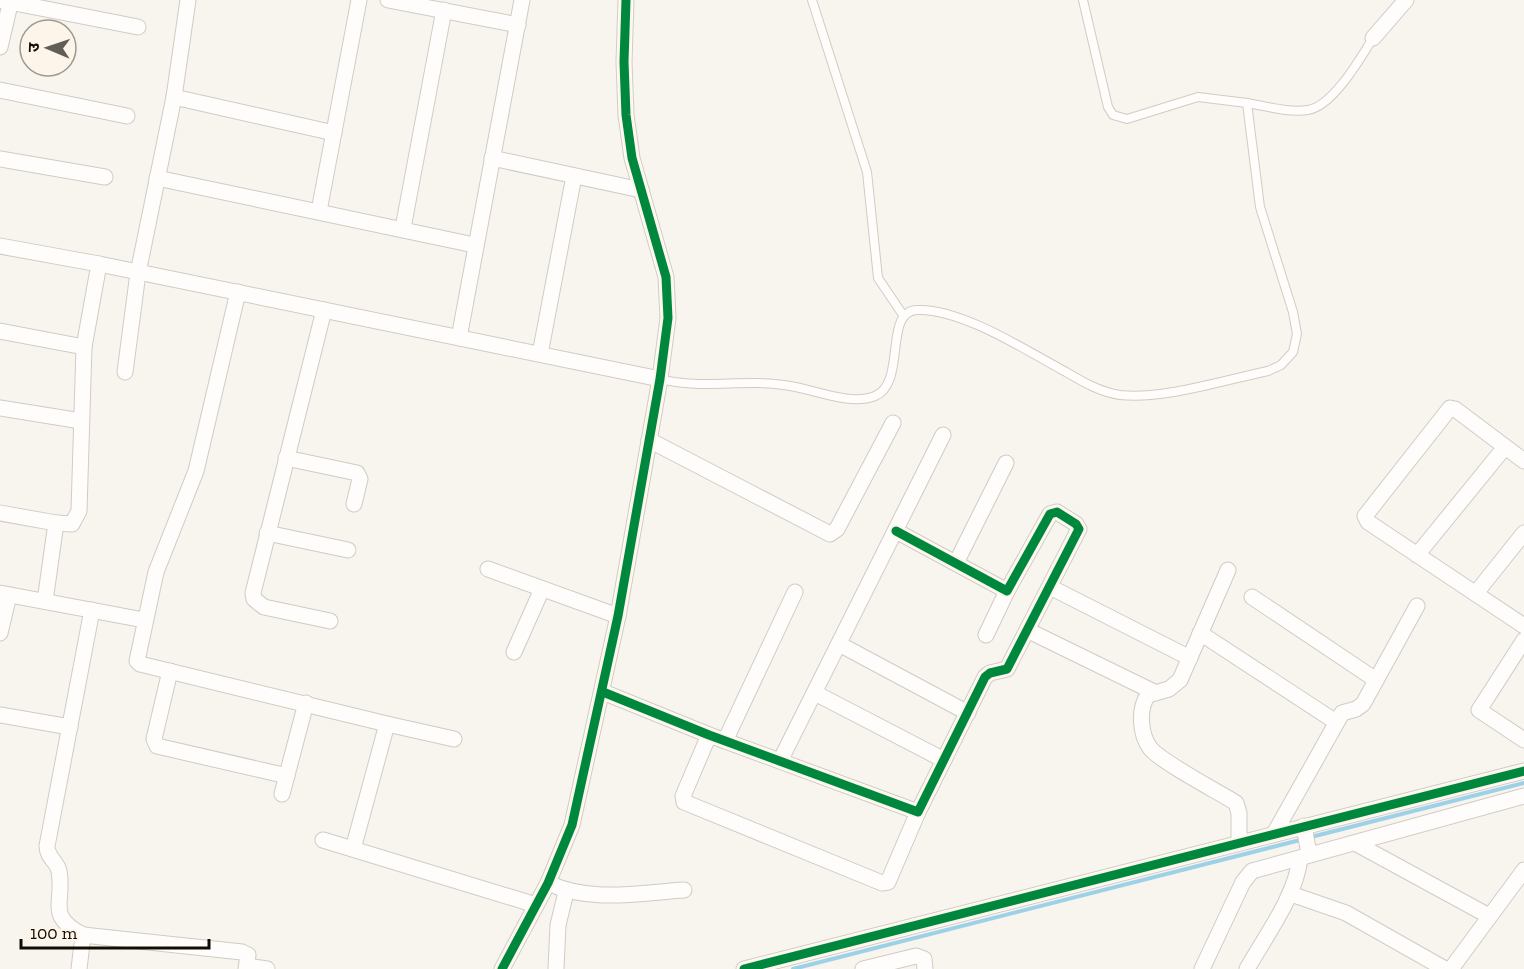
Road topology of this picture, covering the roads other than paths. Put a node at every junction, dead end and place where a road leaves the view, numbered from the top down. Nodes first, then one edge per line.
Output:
1 (188, 0) edge
2 (359, 0) edge
3 (388, 0) edge
4 (522, 0) edge
5 (626, 0) edge
6 (812, 0) edge
7 (1083, 0) edge
8 (1406, 0) edge
9 (7, 1) edge
10 (444, 10) junction
11 (518, 25) junction
12 (138, 27) dead end
13 (1373, 38) joint
14 (0, 47) edge
15 (0, 90) edge
16 (174, 97) junction
17 (1247, 103) junction
18 (127, 116) dead end
19 (334, 133) junction
20 (492, 158) junction
21 (0, 159) edge
22 (574, 176) junction
23 (105, 177) dead end
24 (157, 178) junction
25 (641, 190) junction
26 (319, 211) junction
27 (404, 228) junction
28 (474, 245) junction
29 (0, 246) edge
30 (99, 264) junction
31 (138, 273) junction
32 (238, 292) junction
33 (324, 310) junction
34 (903, 315) junction
35 (0, 331) edge
36 (459, 338) junction
37 (84, 347) junction
38 (540, 354) junction
39 (125, 372) dead end
40 (660, 379) junction
41 (0, 408) edge
42 (81, 421) junction
43 (893, 423) dead end
44 (943, 435) dead end
45 (649, 440) junction
46 (1505, 447) junction
47 (286, 458) junction
48 (1524, 461) edge
49 (1005, 463) dead end
50 (354, 504) dead end
51 (0, 513) edge
52 (56, 523) junction
53 (896, 531) junction
54 (267, 533) junction
55 (1524, 533) edge
56 (348, 550) dead end
57 (1417, 555) junction
58 (956, 562) junction
59 (488, 568) dead end
60 (1228, 570) dead end
61 (1050, 587) junction
62 (542, 589) junction
63 (1007, 591) junction
64 (795, 592) dead end
65 (1476, 593) junction
66 (5, 594) edge
67 (1252, 597) dead end
68 (45, 601) junction
69 (1417, 606) dead end
70 (93, 610) junction
71 (618, 616) junction
72 (144, 620) junction
73 (330, 621) dead end
74 (1524, 626) edge
75 (1028, 630) junction
76 (0, 633) edge
77 (1200, 633) junction
78 (986, 635) dead end
79 (1524, 640) edge
80 (839, 644) junction
81 (514, 652) dead end
82 (1190, 658) junction
83 (170, 671) junction
84 (1376, 680) junction
85 (603, 692) junction
86 (1154, 692) junction
87 (815, 693) junction
88 (306, 703) junction
89 (968, 712) junction
90 (0, 714) edge
91 (1336, 722) junction
92 (387, 724) junction
93 (70, 727) junction
94 (709, 735) junction
95 (454, 739) dead end
96 (1524, 740) edge
97 (725, 741) junction
98 (944, 760) junction
99 (780, 761) junction
100 (287, 776) junction
101 (1523, 776) edge
102 (282, 794) dead end
103 (1524, 796) edge
104 (918, 812) junction
105 (1274, 834) junction
106 (323, 840) dead end
107 (1239, 842) junction
108 (1306, 843) junction
109 (1354, 843) junction
110 (353, 849) junction
111 (1524, 870) edge
112 (548, 883) junction
113 (684, 890) dead end
114 (566, 892) junction
115 (1291, 894) junction
116 (536, 905) junction
117 (1489, 916) junction
118 (83, 935) junction
119 (774, 965) edge
120 (247, 968) edge
121 (79, 969) edge
122 (267, 969) edge
123 (502, 969) edge
124 (556, 969) edge
125 (744, 969) edge
126 (863, 969) edge
127 (925, 969) edge
128 (1202, 969) edge
129 (1247, 969) edge
130 (1445, 969) edge
131 (1451, 969) edge

1 - 16 street
2 - 19 street
3 - 10 street
4 - 11 street
5 - 25 street
6 - 34 lane
7 - 17 lane
8 - 13 street
9 - 12 street
9 - 14 street
10 - 11 street
10 - 27 street
11 - 20 street
13 - 17 lane
15 - 18 street
16 - 19 street
16 - 24 street
17 - 34 lane
19 - 26 street
20 - 22 street
20 - 28 street
21 - 23 street
22 - 25 street
22 - 38 street
24 - 26 street
24 - 31 street
25 - 40 street
26 - 27 street
27 - 28 street
28 - 36 street
29 - 30 street
30 - 31 street
30 - 37 street
31 - 32 street
31 - 39 street
32 - 33 street
32 - 72 street
33 - 36 street
33 - 47 street
34 - 40 lane
35 - 37 street
36 - 38 street
37 - 42 street
38 - 40 street
40 - 45 street
41 - 42 street
42 - 52 street
43 - 45 street
44 - 53 street
45 - 71 street
46 - 48 street
46 - 57 street
46 - 57 street
47 - 50 street
47 - 54 street
49 - 58 street
51 - 52 street
52 - 68 street
53 - 58 street
53 - 80 street
54 - 56 street
54 - 73 street
55 - 65 street
57 - 65 street
58 - 63 street
59 - 62 street
60 - 77 street
61 - 63 street
61 - 75 street
61 - 82 street
62 - 71 street
62 - 81 street
63 - 78 street
64 - 97 street
65 - 74 street
66 - 68 street
66 - 76 street
67 - 84 street
68 - 70 street
69 - 84 street
70 - 72 street
70 - 93 street
71 - 85 street
72 - 83 street
75 - 86 street
75 - 89 street
77 - 82 street
77 - 91 street
79 - 96 street
80 - 87 street
80 - 89 street
82 - 86 street
83 - 88 street
83 - 100 street
84 - 91 street
85 - 94 street
85 - 112 street
86 - 107 street
87 - 98 street
87 - 99 street
88 - 92 street
88 - 100 street
89 - 98 street
90 - 93 street
91 - 105 street
92 - 95 street
92 - 110 street
93 - 118 street
94 - 97 street
94 - 104 street
97 - 99 street
98 - 104 street
99 - 104 street
100 - 102 street
101 - 108 street
103 - 109 street
105 - 107 street
105 - 108 street
106 - 110 street
107 - 119 street
108 - 109 street
108 - 115 street
108 - 128 street
109 - 117 street
110 - 116 street
111 - 117 street
112 - 114 street
112 - 116 street
113 - 114 street
114 - 124 street
115 - 129 street
115 - 130 street
116 - 123 street
117 - 131 street
118 - 120 street
118 - 121 street
119 - 125 street
120 - 122 street
126 - 127 street

